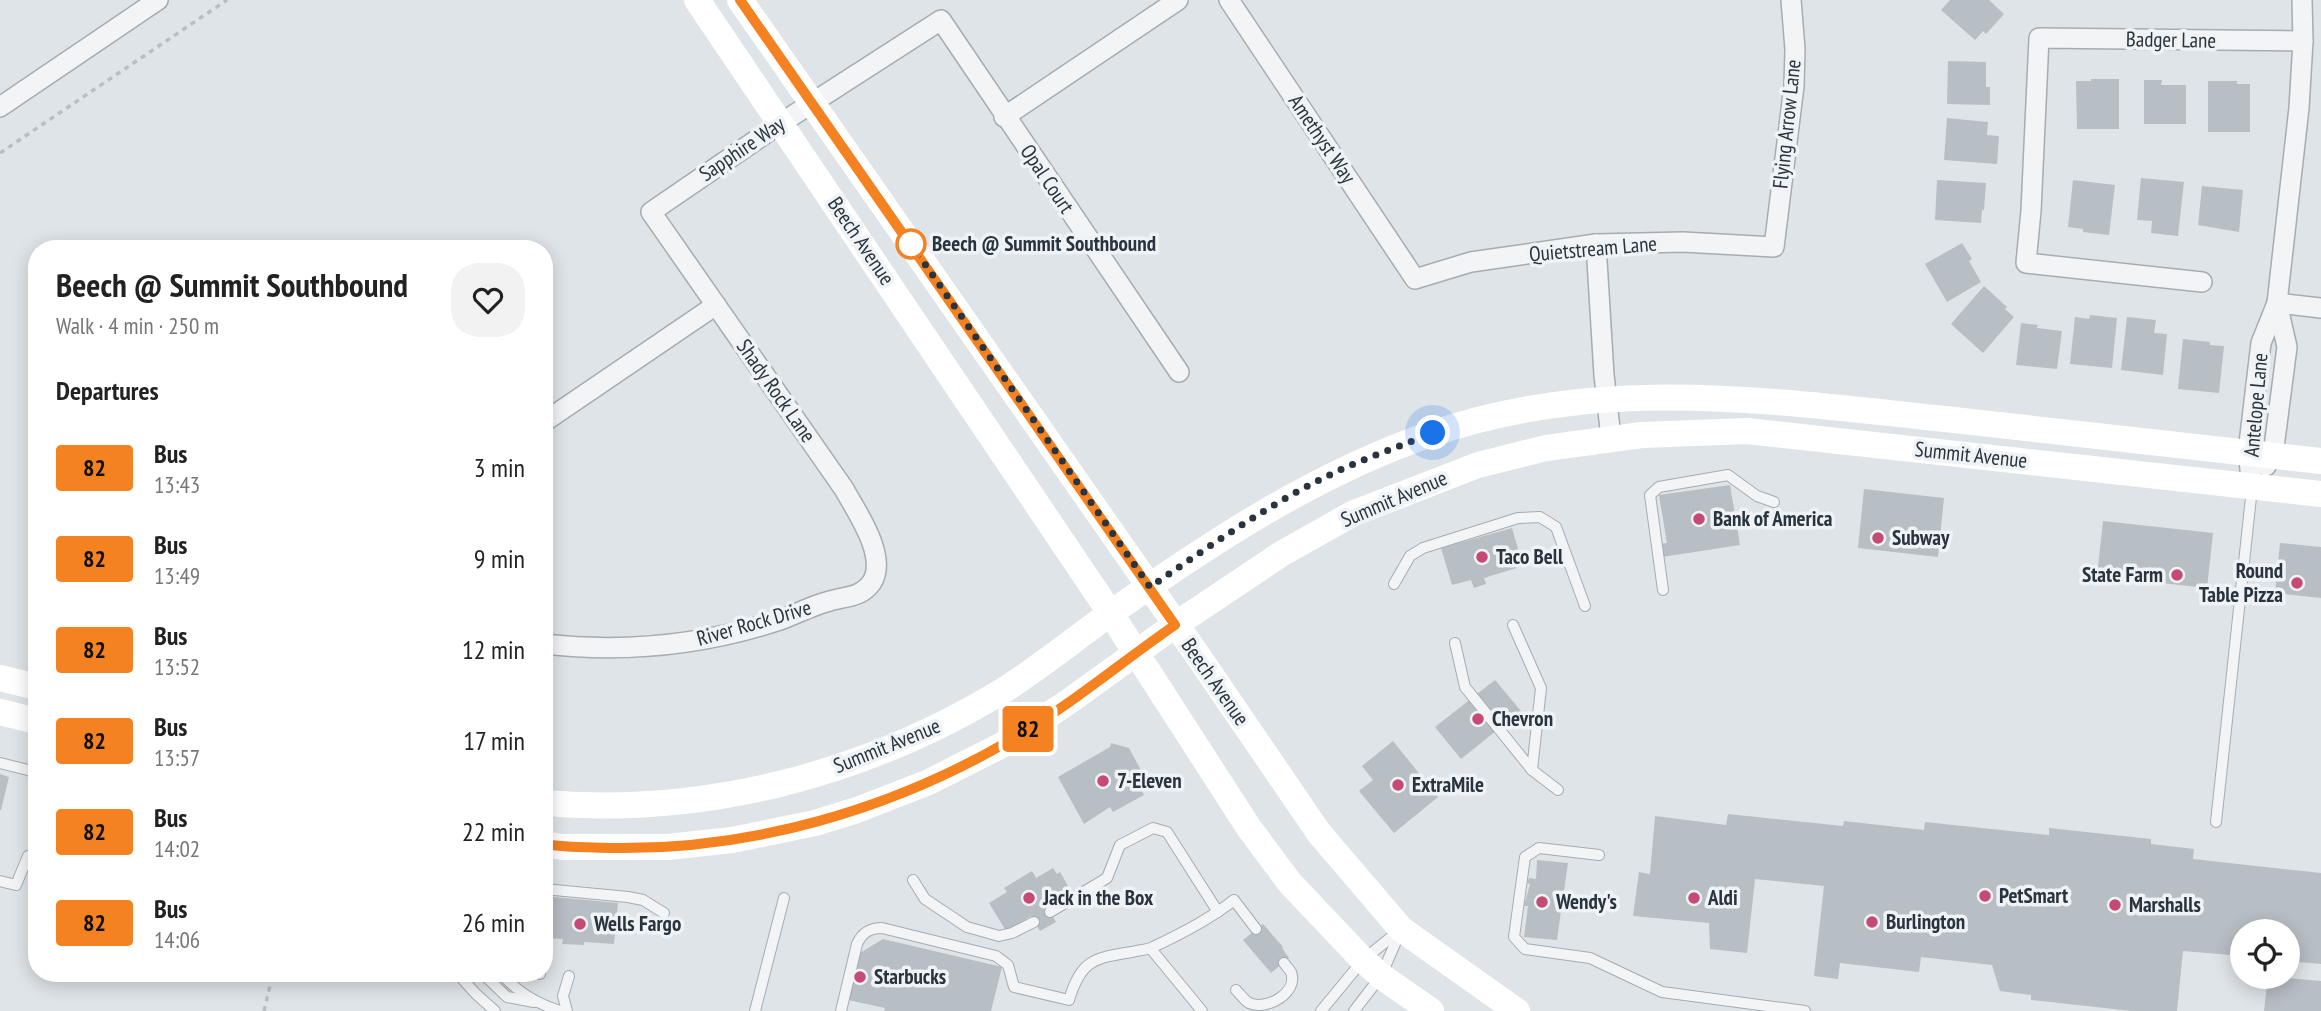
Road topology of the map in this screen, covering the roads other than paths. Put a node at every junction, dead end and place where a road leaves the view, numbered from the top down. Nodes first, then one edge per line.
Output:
1 (158, 0) edge
2 (697, 0) edge
3 (740, 0) edge
4 (1178, 0) edge
5 (1229, 0) edge
6 (1791, 0) edge
7 (2302, 0) edge
8 (940, 20) joint
9 (2303, 41) junction
10 (812, 103) junction
11 (0, 107) edge
12 (1004, 117) junction
13 (781, 122) junction
14 (650, 212) joint
15 (1596, 244) junction
16 (1774, 247) joint
17 (1415, 279) joint
18 (2202, 282) dead end
19 (2277, 303) junction
20 (716, 305) junction
21 (2321, 308) edge
22 (1178, 372) dead end
23 (1606, 399) junction
24 (553, 416) edge
25 (1611, 438) junction
26 (2260, 454) junction
27 (2321, 461) edge
28 (2252, 486) junction
29 (2321, 494) edge
30 (1774, 502) dead end
31 (873, 581) joint
32 (1394, 584) dead end
33 (1150, 587) junction
34 (1663, 590) dead end
35 (1584, 606) dead end
36 (1111, 614) junction
37 (1175, 625) junction
38 (1513, 625) dead end
39 (1455, 643) dead end
40 (553, 644) edge
41 (1135, 653) junction
42 (0, 678) edge
43 (28, 685) edge
44 (0, 712) edge
45 (28, 720) edge
46 (0, 764) edge
47 (28, 769) edge
48 (1532, 770) junction
49 (1558, 790) dead end
50 (553, 804) edge
51 (2216, 822) dead end
52 (553, 846) edge
53 (1599, 855) dead end
54 (28, 856) dead end
55 (913, 880) dead end
56 (0, 881) edge
57 (553, 890) edge
58 (784, 898) dead end
59 (1050, 912) dead end
60 (1217, 912) junction
61 (664, 913) dead end
62 (1034, 922) dead end
63 (1256, 929) dead end
64 (1401, 929) junction
65 (1151, 948) junction
66 (1284, 963) dead end
67 (1372, 968) junction
68 (569, 976) dead end
69 (466, 982) edge
70 (491, 982) edge
71 (510, 982) edge
72 (1236, 990) dead end
73 (541, 1004) junction
74 (495, 1011) edge
75 (560, 1011) edge
76 (567, 1011) edge
77 (755, 1011) edge
78 (841, 1011) edge
79 (1202, 1011) edge
80 (1321, 1011) edge
81 (1354, 1011) edge
82 (1431, 1011) edge
83 (1517, 1011) edge
84 (1805, 1011) edge

1 - 11 street
2 - 13 main road, Beech Avenue
3 - 10 main road, Beech Avenue
4 - 12 street
5 - 17 street, Amethyst Way
6 - 16 street, Flying Arrow Lane
7 - 9 street, Antelope Lane
8 - 10 street, Sapphire Way
8 - 12 street, Opal Court
9 - 18 street, Badger Lane
9 - 19 street, Antelope Lane
10 - 13 street, Sapphire Way
10 - 33 main road, Beech Avenue
12 - 22 street, Opal Court
13 - 14 street, Sapphire Way
13 - 36 main road, Beech Avenue
14 - 20 street, Shady Rock Lane
15 - 16 street, Quietstream Lane
15 - 17 street, Quietstream Lane
15 - 23 street
19 - 21 street
19 - 26 street, Antelope Lane
20 - 24 street
20 - 31 street, Shady Rock Lane
23 - 25 street
23 - 26 main road, Summit Avenue
23 - 33 main road, Summit Avenue
25 - 28 main road, Summit Avenue
25 - 37 main road, Summit Avenue
26 - 27 main road, Summit Avenue
26 - 28 street, Antelope Lane
28 - 29 main road, Summit Avenue
28 - 51 lane
30 - 34 lane
31 - 40 street, River Rock Drive
32 - 35 lane
33 - 36 main road, Summit Avenue
33 - 37 main road, Beech Avenue
36 - 41 main road, Beech Avenue
36 - 50 main road, Summit Avenue
37 - 41 main road, Summit Avenue
37 - 64 main road, Beech Avenue
38 - 48 lane
39 - 48 lane
41 - 52 main road, Summit Avenue
41 - 67 main road, Beech Avenue
42 - 43 main road
44 - 45 main road
46 - 47 lane
48 - 49 lane
53 - 84 lane
54 - 56 lane
55 - 62 lane
57 - 61 lane
58 - 77 lane
59 - 60 lane
60 - 63 lane
60 - 65 lane
64 - 67 lane
64 - 67 lane
64 - 83 main road, Beech Avenue
65 - 78 lane
65 - 79 lane
66 - 72 lane
67 - 80 lane
67 - 81 lane
67 - 82 main road, Beech Avenue
68 - 76 lane
69 - 74 lane
70 - 73 lane
71 - 73 lane
73 - 75 lane

